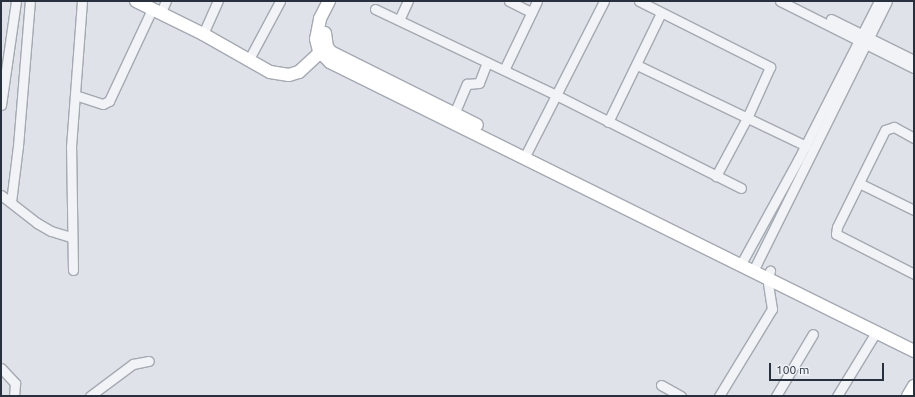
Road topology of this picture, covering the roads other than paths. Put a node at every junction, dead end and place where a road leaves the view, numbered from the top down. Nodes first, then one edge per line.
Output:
1 (16, 1) edge
2 (30, 1) edge
3 (82, 1) edge
4 (136, 1) edge
5 (166, 1) edge
6 (218, 1) edge
7 (280, 1) edge
8 (329, 1) edge
9 (338, 1) edge
10 (408, 1) edge
11 (509, 1) edge
12 (537, 1) edge
13 (604, 1) edge
14 (639, 1) edge
15 (780, 1) edge
16 (794, 1) edge
17 (879, 1) edge
18 (887, 1) edge
19 (375, 9) dead end
20 (156, 10) junction
21 (531, 12) junction
22 (661, 13) junction
23 (398, 20) junction
24 (203, 34) junction
25 (864, 39) junction
26 (6, 45) edge
27 (323, 49) junction
28 (914, 60) edge
29 (248, 61) junction
30 (487, 62) junction
31 (636, 65) junction
32 (914, 68) edge
33 (504, 70) junction
34 (75, 95) junction
35 (556, 95) junction
36 (1, 105) edge
37 (454, 114) junction
38 (747, 118) junction
39 (608, 122) junction
40 (914, 138) edge
41 (806, 146) junction
42 (526, 154) junction
43 (716, 176) junction
44 (861, 184) junction
45 (741, 188) dead end
46 (1, 195) edge
47 (12, 202) junction
48 (914, 210) edge
49 (71, 237) junction
50 (743, 261) junction
51 (754, 267) junction
52 (73, 270) dead end
53 (768, 274) junction
54 (914, 274) edge
55 (876, 332) junction
56 (813, 334) dead end
57 (914, 342) edge
58 (914, 351) edge
59 (149, 361) dead end
60 (1, 368) edge
61 (661, 385) dead end
62 (914, 386) edge
63 (14, 396) edge
64 (90, 396) edge
65 (681, 396) edge
66 (719, 396) edge
67 (776, 396) edge
68 (837, 396) edge
69 (908, 396) edge

1 - 26 street
2 - 47 street
3 - 34 street
4 - 20 street
5 - 20 street
6 - 24 street
7 - 29 street
8 - 27 street
9 - 27 street
10 - 23 street
11 - 21 street
12 - 21 street
13 - 35 street
14 - 22 street
15 - 25 street
16 - 25 street
17 - 25 street
18 - 25 street
19 - 23 street
20 - 24 street
20 - 34 street
21 - 33 street
22 - 31 street
22 - 38 street
23 - 30 street
24 - 29 street
25 - 28 street
25 - 32 street
25 - 41 street
25 - 51 street
26 - 36 street
27 - 29 street
27 - 37 street
27 - 42 street
30 - 33 street
30 - 37 street
31 - 38 street
31 - 39 street
33 - 35 street
34 - 49 street
35 - 39 street
35 - 42 street
37 - 42 street
38 - 41 street
38 - 43 street
39 - 43 street
40 - 44 street
41 - 50 street
42 - 50 street
43 - 45 street
44 - 48 street
44 - 54 street
46 - 47 street
47 - 49 street
49 - 52 street
50 - 51 street
51 - 53 street
53 - 55 street
53 - 57 street
53 - 66 street
55 - 58 street
55 - 68 street
56 - 67 street
59 - 64 street
60 - 63 street
61 - 65 street
62 - 69 street

